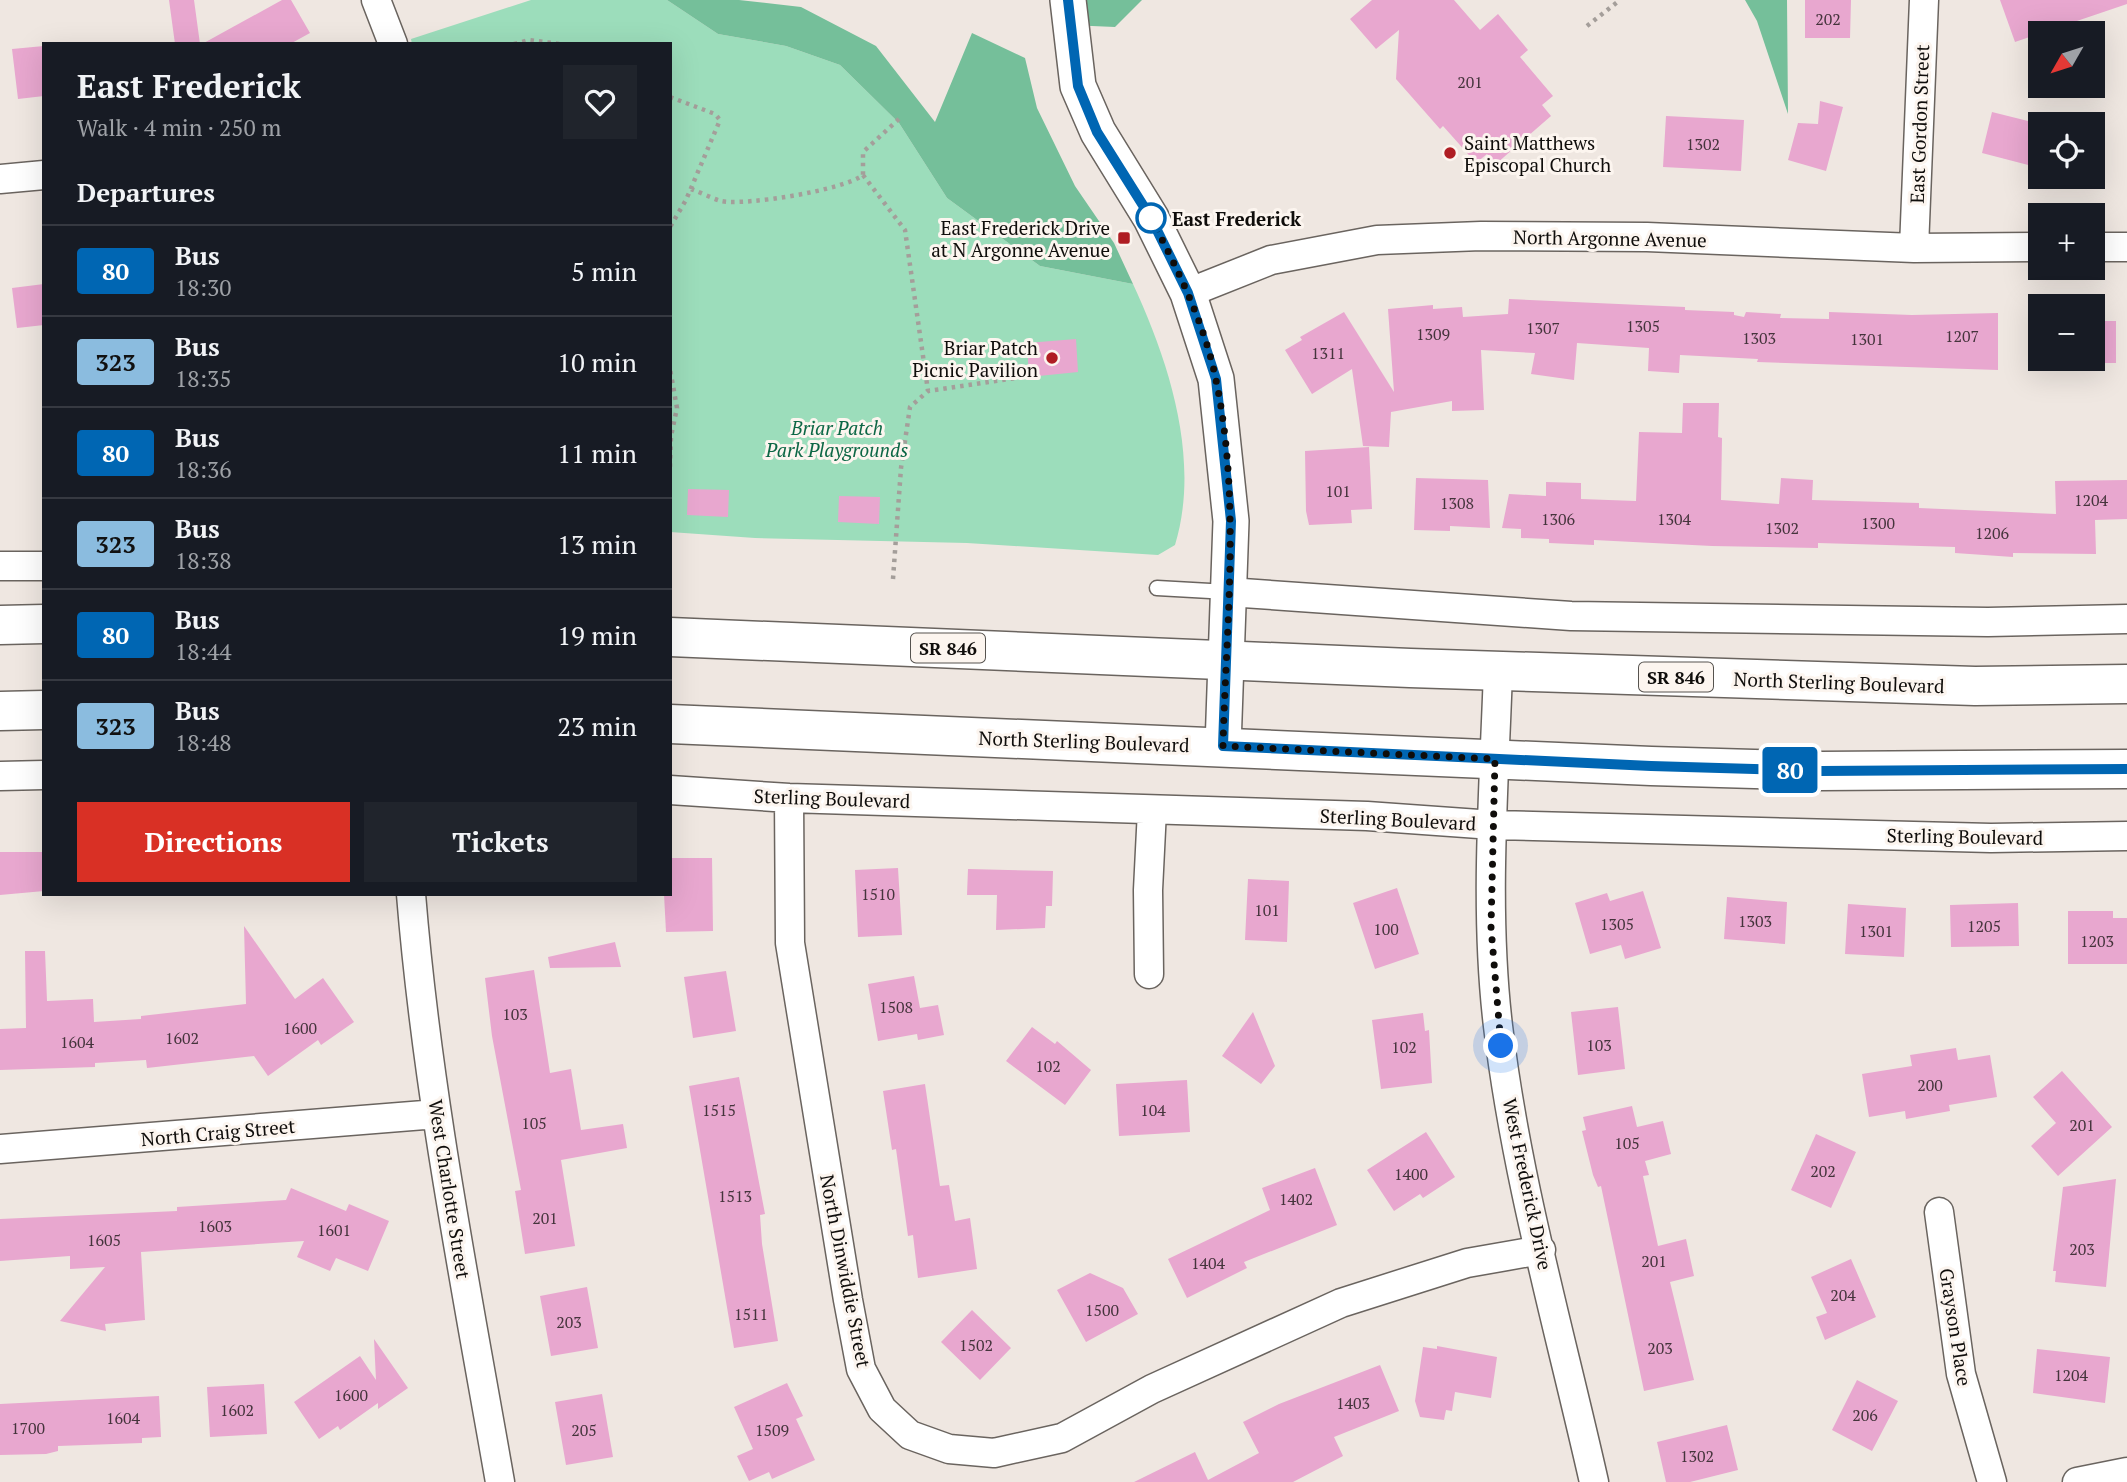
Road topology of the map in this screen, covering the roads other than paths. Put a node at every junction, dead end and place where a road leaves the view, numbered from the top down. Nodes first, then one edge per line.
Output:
1 (376, 0) edge
2 (1068, 0) edge
3 (1924, 0) edge
4 (392, 42) edge
5 (42, 175) edge
6 (0, 179) edge
7 (2028, 247) edge
8 (2105, 247) edge
9 (2127, 247) edge
10 (1914, 248) junction
11 (1188, 293) junction
12 (0, 566) edge
13 (42, 566) edge
14 (1157, 587) dead end
15 (1228, 592) junction
16 (2127, 619) edge
17 (42, 624) edge
18 (0, 625) edge
19 (672, 637) edge
20 (1225, 659) junction
21 (1498, 671) junction
22 (2127, 684) edge
23 (42, 710) edge
24 (0, 711) edge
25 (672, 724) edge
26 (1223, 746) junction
27 (1495, 759) junction
28 (2127, 769) edge
29 (42, 775) edge
30 (0, 776) edge
31 (672, 790) edge
32 (789, 798) junction
33 (1152, 810) junction
34 (1493, 825) junction
35 (2127, 836) edge
36 (411, 896) edge
37 (1149, 974) dead end
38 (437, 1114) junction
39 (0, 1149) edge
40 (1939, 1212) dead end
41 (1541, 1251) junction
42 (2127, 1472) edge
43 (500, 1482) edge
44 (1594, 1482) edge
45 (1992, 1482) edge
46 (2077, 1482) edge

1 - 4 street
2 - 11 street
3 - 10 street, East Gordon Street
5 - 6 street
7 - 10 street, North Argonne Avenue
8 - 9 street
10 - 11 street, North Argonne Avenue
11 - 15 street
12 - 13 street
14 - 15 lane
15 - 16 street
15 - 20 street
17 - 18 main road
19 - 20 main road, North Sterling Boulevard / SR 846
20 - 21 main road, North Sterling Boulevard / SR 846
20 - 26 street
21 - 22 main road, North Sterling Boulevard / SR 846
21 - 27 street, West Frederick Drive
23 - 24 main road
25 - 26 main road, North Sterling Boulevard
26 - 27 main road, North Sterling Boulevard
27 - 28 main road, North Sterling Boulevard
27 - 34 street, West Frederick Drive
29 - 30 street
31 - 32 street, Sterling Boulevard
32 - 33 street, Sterling Boulevard
32 - 41 street, North Dinwiddie Street
33 - 34 street, Sterling Boulevard
33 - 37 street
34 - 35 street, Sterling Boulevard
34 - 41 street, West Frederick Drive
36 - 38 street, West Charlotte Street
38 - 39 street, North Craig Street
38 - 43 street, West Charlotte Street
40 - 45 street, Grayson Place
41 - 44 street, West Frederick Drive
42 - 46 street

